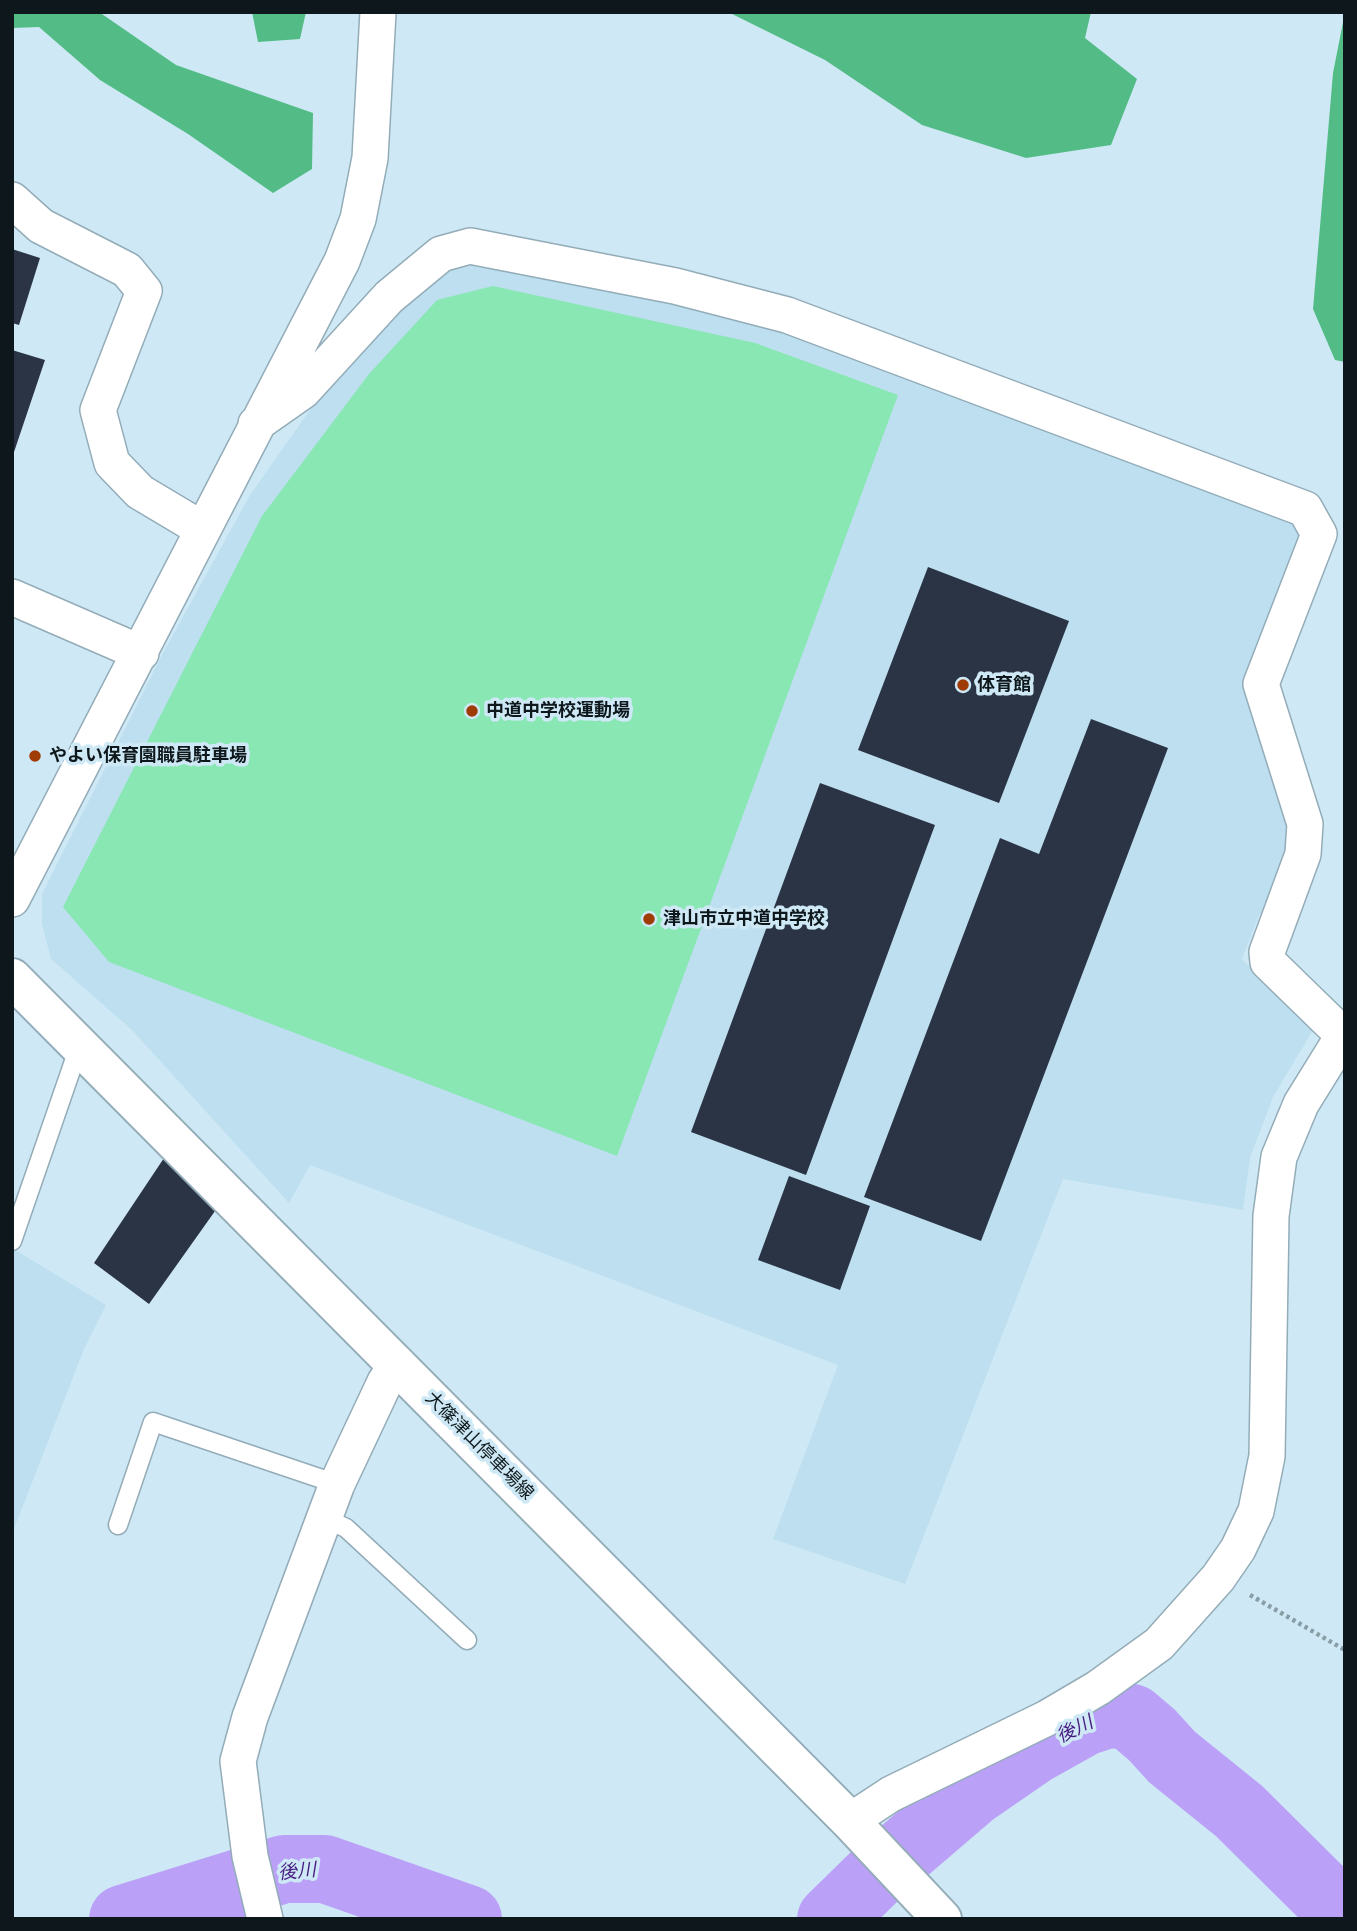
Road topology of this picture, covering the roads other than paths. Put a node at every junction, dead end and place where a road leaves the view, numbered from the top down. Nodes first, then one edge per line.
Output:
1 (379, 12) edge
2 (12, 200) edge
3 (256, 424) junction
4 (202, 529) junction
5 (12, 597) edge
6 (141, 653) junction
7 (12, 899) edge
8 (12, 978) edge
9 (1344, 1034) edge
10 (80, 1044) junction
11 (12, 1241) edge
12 (397, 1363) junction
13 (337, 1484) junction
14 (324, 1518) junction
15 (118, 1525) dead end
16 (467, 1640) dead end
17 (858, 1829) junction
18 (262, 1910) edge
19 (942, 1919) edge

1 - 3 street
2 - 4 street
3 - 4 street
3 - 9 street
4 - 6 street
5 - 6 street
6 - 7 street
8 - 10 main road, 大篠津山停車場線
9 - 17 street
10 - 11 lane
10 - 12 main road, 大篠津山停車場線
12 - 13 street
12 - 17 main road, 大篠津山停車場線
13 - 14 street
13 - 15 lane
14 - 16 lane
14 - 18 street
17 - 19 main road, 大篠津山停車場線

